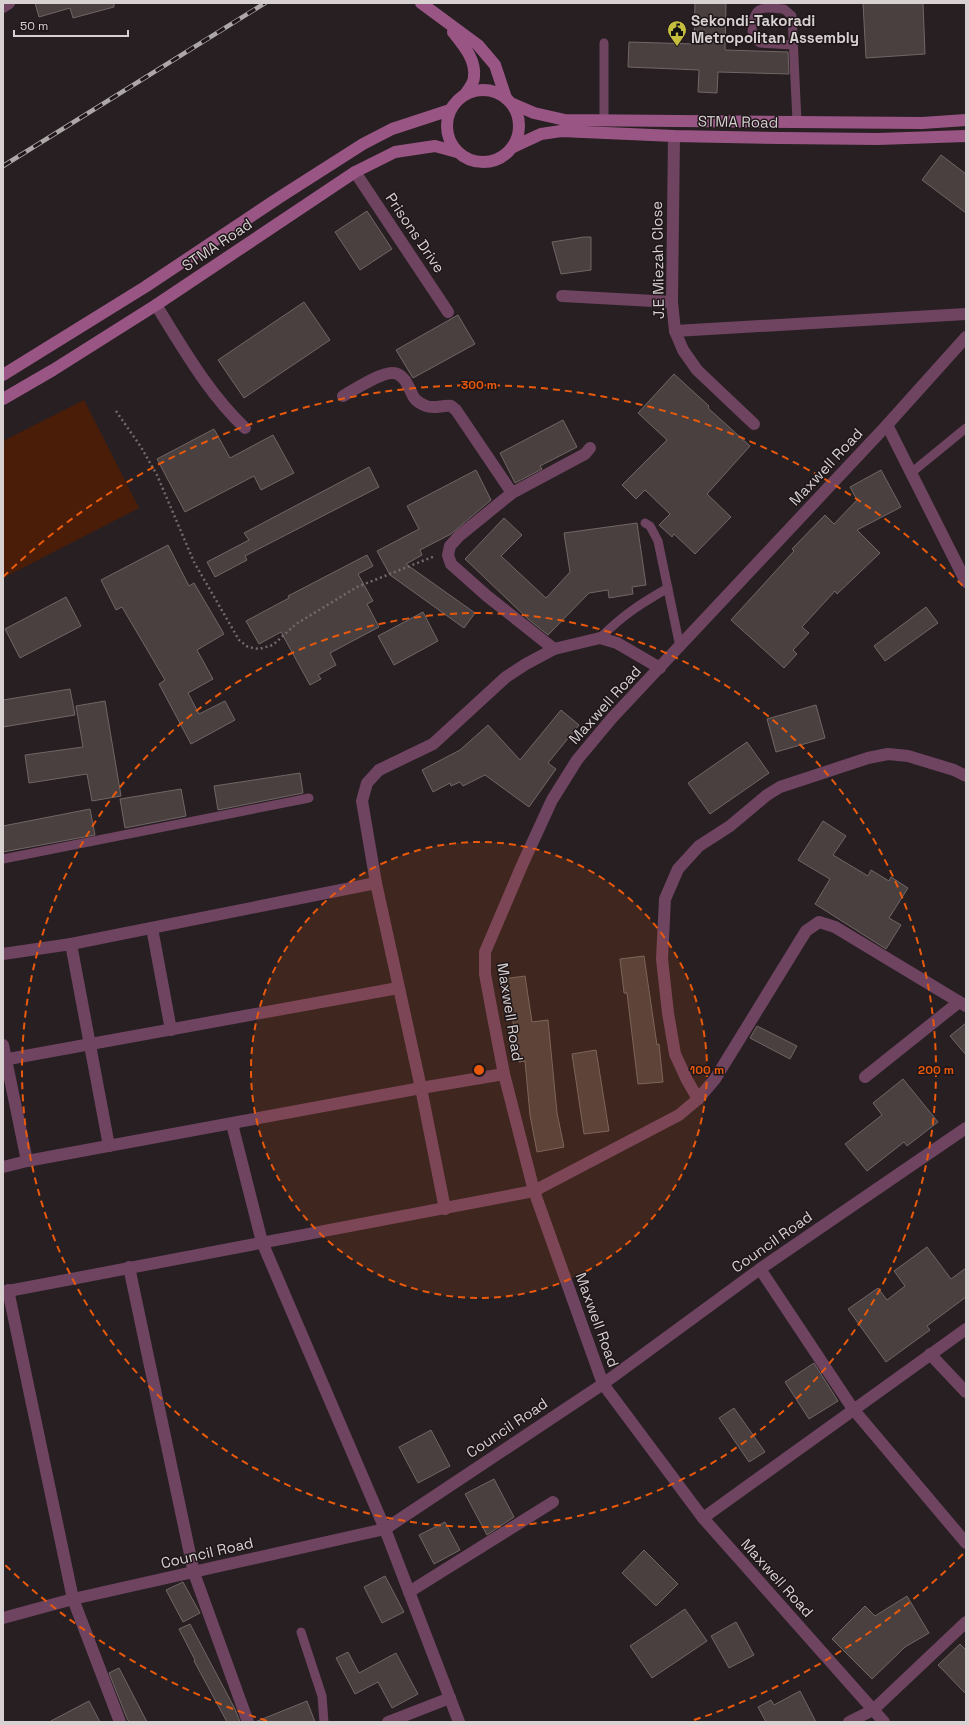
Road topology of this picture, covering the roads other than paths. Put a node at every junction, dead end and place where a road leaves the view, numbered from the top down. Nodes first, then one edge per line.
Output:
1 (9, 3) edge
2 (421, 3) edge
3 (3, 7) edge
4 (446, 22) junction
5 (604, 43) dead end
6 (793, 45) junction
7 (466, 93) junction
8 (510, 101) junction
9 (450, 110) junction
10 (604, 120) junction
11 (966, 120) edge
12 (797, 122) junction
13 (674, 136) junction
14 (966, 136) edge
15 (513, 147) junction
16 (457, 152) junction
17 (355, 172) junction
18 (562, 296) dead end
19 (672, 302) junction
20 (156, 305) junction
21 (448, 312) dead end
22 (966, 314) edge
23 (675, 331) junction
24 (966, 337) edge
25 (3, 375) edge
26 (343, 396) dead end
27 (3, 399) edge
28 (754, 424) dead end
29 (887, 425) junction
30 (245, 428) dead end
31 (966, 428) edge
32 (590, 448) dead end
33 (911, 473) junction
34 (512, 493) junction
35 (645, 523) dead end
36 (966, 582) edge
37 (668, 588) junction
38 (600, 638) junction
39 (680, 647) junction
40 (554, 649) junction
41 (660, 668) junction
42 (966, 776) edge
43 (309, 798) dead end
44 (3, 859) edge
45 (376, 883) junction
46 (152, 928) junction
47 (71, 944) junction
48 (3, 954) edge
49 (398, 988) junction
50 (963, 1004) edge
51 (171, 1030) junction
52 (3, 1045) edge
53 (89, 1045) junction
54 (5, 1060) edge
55 (504, 1074) junction
56 (865, 1077) dead end
57 (421, 1088) junction
58 (698, 1099) junction
59 (232, 1124) junction
60 (966, 1128) edge
61 (109, 1146) junction
62 (27, 1161) junction
63 (3, 1167) edge
64 (534, 1191) junction
65 (444, 1209) junction
66 (262, 1242) junction
67 (129, 1267) junction
68 (760, 1269) junction
69 (6, 1291) edge
70 (966, 1329) edge
71 (930, 1354) junction
72 (603, 1384) junction
73 (966, 1392) edge
74 (853, 1409) junction
75 (553, 1502) dead end
76 (703, 1518) junction
77 (385, 1529) junction
78 (966, 1543) edge
79 (194, 1573) junction
80 (409, 1592) junction
81 (73, 1599) junction
82 (3, 1618) edge
83 (966, 1622) edge
84 (301, 1632) dead end
85 (450, 1698) junction
86 (873, 1710) junction
87 (120, 1722) edge
88 (248, 1722) edge
89 (324, 1722) edge
90 (388, 1722) edge
91 (459, 1722) edge
92 (850, 1722) edge
93 (884, 1722) edge

1 - 3 street
2 - 4 main road
4 - 7 main road
4 - 8 main road
5 - 10 lane
6 - 6 lane
6 - 12 lane
7 - 8 main road
7 - 9 main road
8 - 10 main road, STMA Road
8 - 15 main road
9 - 16 main road
9 - 25 main road, STMA Road
10 - 12 main road, STMA Road
11 - 12 main road, STMA Road
13 - 14 main road, STMA Road
13 - 15 main road, STMA Road
13 - 19 street, J.E Miezah Close
15 - 16 main road
16 - 17 main road, STMA Road
17 - 20 main road, STMA Road
17 - 21 street, Prisons Drive
18 - 19 street
19 - 23 street, J.E Miezah Close
20 - 27 main road, STMA Road
20 - 30 street
22 - 23 street
23 - 28 street, J.E Miezah Close
24 - 29 street, Maxwell Road
26 - 34 street
29 - 33 street
29 - 39 street, Maxwell Road
31 - 33 lane
32 - 34 street
33 - 36 street
34 - 40 street
35 - 37 lane
37 - 38 lane
37 - 39 lane
38 - 40 street
38 - 41 street
39 - 41 street, Maxwell Road
40 - 45 street
41 - 55 street, Maxwell Road
42 - 58 street
43 - 44 lane
45 - 46 street
45 - 49 street
46 - 47 street
46 - 51 street
47 - 48 street
47 - 53 street
49 - 51 street
49 - 57 street
50 - 56 street
50 - 58 street
51 - 53 street
52 - 54 street
53 - 54 street
53 - 61 street
54 - 62 street
55 - 57 street
55 - 64 street, Maxwell Road
57 - 59 street
57 - 65 street
58 - 64 street
59 - 61 street
59 - 66 street
60 - 68 street, Council Road
61 - 62 street
62 - 63 street
64 - 65 street
64 - 72 street, Maxwell Road
65 - 66 street
66 - 67 street
66 - 77 street
67 - 69 street
67 - 79 street
68 - 72 street, Council Road
68 - 74 street
69 - 81 street
70 - 71 street
71 - 73 street
71 - 74 street
72 - 76 street, Maxwell Road
72 - 77 street, Council Road
74 - 76 street
74 - 78 street
75 - 80 street
76 - 86 street, Maxwell Road
77 - 79 street, Council Road
77 - 80 street
79 - 81 street, Council Road
79 - 88 street
80 - 85 street
81 - 82 street, Council Road
81 - 87 street
83 - 86 street
84 - 89 lane
85 - 90 street
85 - 91 street
86 - 92 street
86 - 93 street, Maxwell Road

